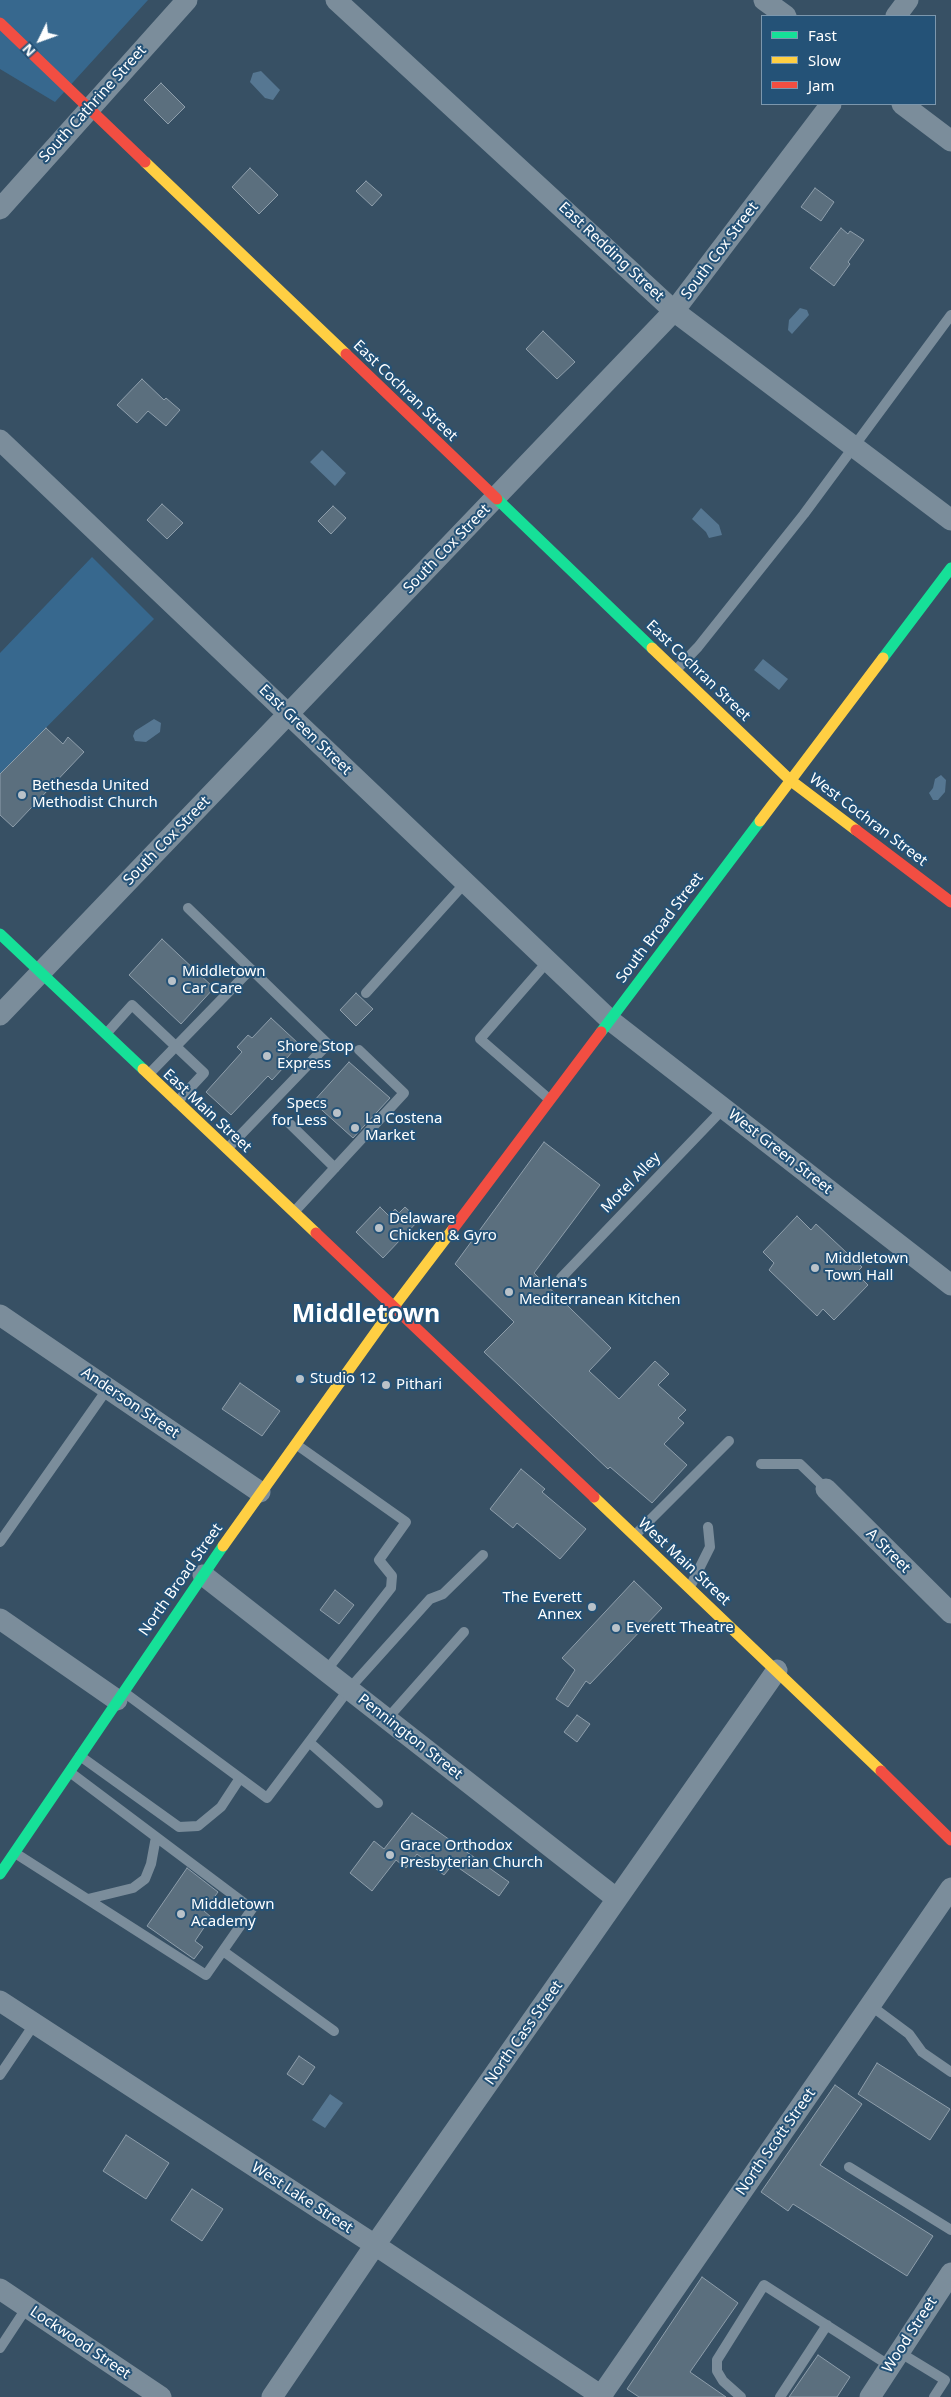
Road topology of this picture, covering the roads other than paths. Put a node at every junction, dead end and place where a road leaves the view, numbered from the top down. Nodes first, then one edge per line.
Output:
1 (187, 0) edge
2 (336, 0) edge
3 (764, 0) edge
4 (908, 0) edge
5 (785, 15) edge
6 (897, 15) edge
7 (0, 23) edge
8 (830, 105) edge
9 (903, 105) edge
10 (89, 108) junction
11 (951, 141) edge
12 (0, 209) edge
13 (674, 311) junction
14 (951, 315) edge
15 (0, 440) edge
16 (853, 446) junction
17 (496, 498) junction
18 (951, 520) edge
19 (951, 568) edge
20 (676, 671) junction
21 (289, 715) junction
22 (790, 780) junction
23 (465, 883) junction
24 (951, 902) edge
25 (188, 908) dead end
26 (0, 934) edge
27 (548, 961) junction
28 (251, 969) junction
29 (39, 973) junction
30 (366, 993) dead end
31 (0, 1015) edge
32 (610, 1020) junction
33 (104, 1035) junction
34 (176, 1047) junction
35 (359, 1050) dead end
36 (148, 1076) junction
37 (550, 1099) junction
38 (176, 1102) junction
39 (724, 1108) junction
40 (290, 1124) dead end
41 (226, 1150) junction
42 (335, 1168) junction
43 (293, 1213) junction
44 (561, 1278) dead end
45 (951, 1285) edge
46 (394, 1308) junction
47 (0, 1315) edge
48 (108, 1388) junction
49 (729, 1441) dead end
50 (295, 1444) junction
51 (761, 1464) dead end
52 (826, 1489) joint
53 (260, 1492) junction
54 (708, 1528) dead end
55 (634, 1536) junction
56 (0, 1542) edge
57 (483, 1555) dead end
58 (203, 1575) junction
59 (689, 1588) junction
60 (951, 1613) edge
61 (0, 1619) edge
62 (464, 1632) dead end
63 (777, 1670) junction
64 (326, 1671) junction
65 (349, 1689) junction
66 (120, 1696) junction
67 (387, 1719) junction
68 (309, 1742) junction
69 (80, 1755) junction
70 (69, 1771) junction
71 (240, 1778) junction
72 (378, 1803) dead end
73 (156, 1837) junction
74 (951, 1840) edge
75 (14, 1853) junction
76 (0, 1874) edge
77 (951, 1888) edge
78 (88, 1899) junction
79 (617, 1899) junction
80 (223, 1951) junction
81 (0, 2000) edge
82 (870, 2005) junction
83 (35, 2023) junction
84 (334, 2031) dead end
85 (951, 2072) edge
86 (0, 2074) edge
87 (849, 2167) dead end
88 (951, 2230) edge
89 (375, 2245) junction
90 (951, 2273) edge
91 (0, 2289) edge
92 (27, 2306) junction
93 (827, 2326) junction
94 (0, 2348) edge
95 (895, 2359) junction
96 (602, 2396) edge
97 (161, 2397) edge
98 (272, 2397) edge
99 (741, 2397) edge
100 (780, 2397) edge
101 (870, 2397) edge
102 (934, 2397) edge

1 - 10 street, South Cathrine Street
2 - 13 street, East Redding Street
3 - 5 street
4 - 6 street
7 - 10 main road, East Cochran Street
8 - 13 street, South Cox Street
9 - 11 street
10 - 12 street, South Cathrine Street
10 - 17 main road, East Cochran Street
13 - 16 street, East Redding Street
13 - 17 street, South Cox Street
14 - 16 lane
15 - 21 street, East Green Street
16 - 18 street, East Redding Street
16 - 20 lane
17 - 20 main road, East Cochran Street
17 - 21 street, South Cox Street
19 - 22 main road, South Broad Street
20 - 22 main road, East Cochran Street
21 - 23 street, East Green Street
21 - 29 street, South Cox Street
22 - 24 main road, West Cochran Street
22 - 32 main road, South Broad Street
23 - 27 street, East Green Street
23 - 30 lane
25 - 28 lane
26 - 29 main road, East Main Street
27 - 32 street, East Green Street
27 - 37 lane
28 - 34 lane
28 - 41 lane
29 - 31 street, South Cox Street
29 - 33 main road, East Main Street
32 - 37 main road, South Broad Street
32 - 39 street, West Green Street
33 - 34 lane
33 - 36 main road, East Main Street
34 - 36 lane
34 - 38 lane
35 - 42 lane
36 - 38 main road, East Main Street
37 - 46 main road, South Broad Street
38 - 41 main road, East Main Street
39 - 44 lane, Motel Alley
39 - 45 street, West Green Street
40 - 42 lane
41 - 43 main road, East Main Street
42 - 43 lane
43 - 46 main road, East Main Street
46 - 50 main road, North Broad Street
46 - 55 main road, West Main Street
47 - 48 street, Anderson Street
48 - 53 street, Anderson Street
48 - 56 lane
49 - 55 lane
50 - 53 main road, North Broad Street
50 - 64 lane
51 - 52 lane
52 - 60 street, A Street
53 - 58 main road, North Broad Street
54 - 59 lane
55 - 59 main road, West Main Street
57 - 65 lane
58 - 64 street, Pennington Street
58 - 66 main road, North Broad Street
59 - 63 main road, West Main Street
61 - 66 street
62 - 67 lane
63 - 74 main road, West Main Street
63 - 79 street, North Cass Street
64 - 65 street, Pennington Street
65 - 67 street, Pennington Street
65 - 68 lane
66 - 69 main road, North Broad Street
66 - 71 lane
67 - 79 street, Pennington Street
68 - 71 lane
68 - 72 lane
69 - 70 main road, North Broad Street
69 - 71 lane
70 - 73 lane
70 - 75 main road, North Broad Street
73 - 78 lane
73 - 80 lane
75 - 76 main road, North Broad Street
75 - 78 lane
77 - 82 street, North Scott Street
78 - 80 lane
79 - 89 street, North Cass Street
80 - 84 lane
81 - 83 street, West Lake Street
82 - 85 lane
82 - 96 street, North Scott Street
83 - 86 lane
83 - 89 street, West Lake Street
87 - 88 lane
89 - 96 street, West Lake Street
89 - 98 street, North Cass Street
90 - 95 street, Wood Street
91 - 92 street, Lockwood Street
92 - 94 lane
92 - 97 street, Lockwood Street
93 - 95 lane
93 - 99 lane
93 - 100 lane
95 - 101 street, Wood Street
95 - 102 lane

